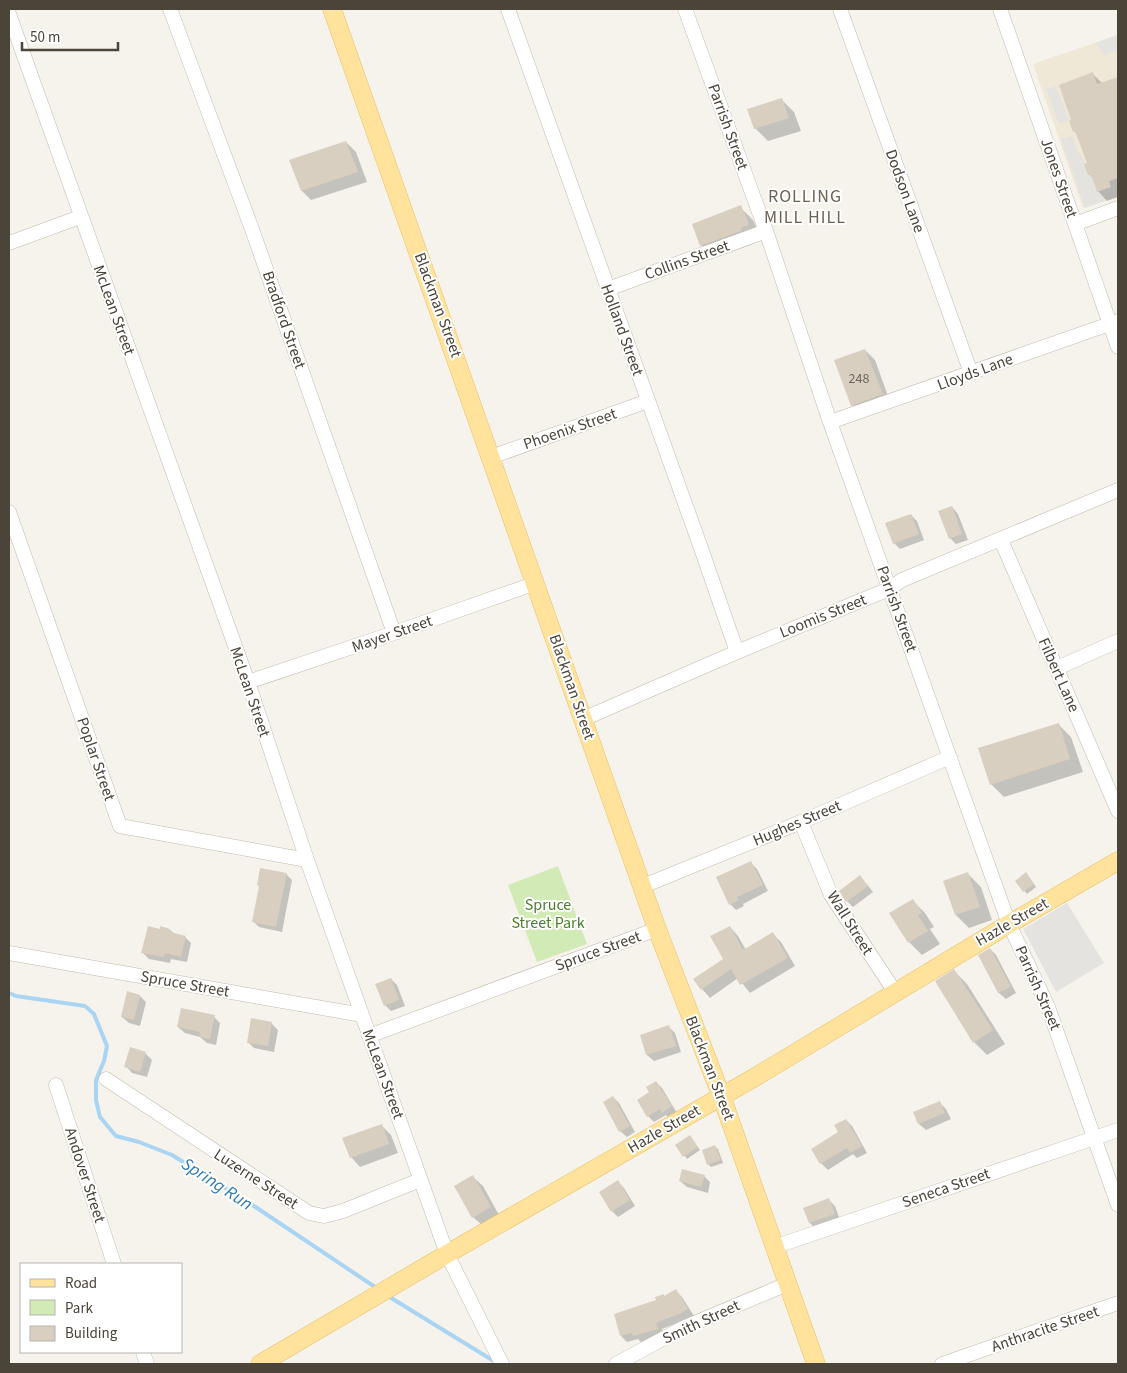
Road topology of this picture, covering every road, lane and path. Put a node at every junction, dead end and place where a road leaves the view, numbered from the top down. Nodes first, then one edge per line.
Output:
1 (170, 9) edge
2 (332, 9) edge
3 (508, 9) edge
4 (685, 9) edge
5 (840, 9) edge
6 (1000, 9) edge
7 (9, 14) edge
8 (1118, 208) edge
9 (80, 217) junction
10 (1075, 224) junction
11 (766, 231) junction
12 (9, 243) edge
13 (608, 289) junction
14 (1114, 322) edge
15 (1118, 347) edge
16 (971, 373) junction
17 (648, 401) junction
18 (830, 422) junction
19 (492, 456) junction
20 (1118, 490) edge
21 (9, 512) edge
22 (1001, 540) junction
23 (536, 583) junction
24 (889, 589) junction
25 (394, 633) junction
26 (1118, 641) edge
27 (737, 652) junction
28 (1057, 668) junction
29 (248, 682) junction
30 (583, 719) junction
31 (950, 757) junction
32 (1118, 811) edge
33 (801, 822) junction
34 (307, 860) junction
35 (1118, 861) edge
36 (643, 886) junction
37 (1009, 924) junction
38 (658, 929) junction
39 (9, 953) edge
40 (895, 992) junction
41 (362, 1015) junction
42 (369, 1036) junction
43 (106, 1079) dead end
44 (56, 1085) dead end
45 (721, 1095) junction
46 (1118, 1130) edge
47 (1095, 1138) junction
48 (420, 1180) junction
49 (1118, 1205) edge
50 (774, 1247) junction
51 (446, 1254) junction
52 (114, 1263) edge
53 (787, 1284) junction
54 (1118, 1303) edge
55 (277, 1360) edge
56 (502, 1363) edge
57 (260, 1364) edge
58 (616, 1364) edge
59 (816, 1364) edge
60 (942, 1364) edge

1 - 25 street, Bradford Street
2 - 19 main road, Blackman Street
3 - 13 street, Holland Street
4 - 11 street, Parrish Street
5 - 16 street, Dodson Lane
6 - 10 street, Jones Street
7 - 9 street, McLean Street
8 - 10 street
9 - 12 street
9 - 29 street, McLean Street
10 - 14 street, Jones Street
11 - 13 street, Collins Street
11 - 18 street, Parrish Street
13 - 17 street, Holland Street
14 - 15 street, Jones Street
14 - 16 street, Lloyds Lane
16 - 18 street, Lloyds Lane
17 - 19 street, Phoenix Street
17 - 27 street, Holland Street
18 - 24 street, Parrish Street
19 - 23 main road, Blackman Street
20 - 22 street, Loomis Street
21 - 34 street, Poplar Street
22 - 24 street, Loomis Street
22 - 28 street, Filbert Lane
23 - 25 street, Mayer Street
23 - 30 main road, Blackman Street
24 - 27 street, Loomis Street
24 - 31 street, Parrish Street
25 - 29 street, Mayer Street
26 - 28 street
27 - 30 street, Loomis Street
28 - 32 street, Filbert Lane
29 - 34 street, McLean Street
30 - 36 main road, Blackman Street
31 - 33 street, Hughes Street
31 - 37 street, Parrish Street
33 - 36 street, Hughes Street
33 - 40 street, Wall Street
34 - 41 street, McLean Street
35 - 37 main road, Hazle Street
36 - 38 main road, Blackman Street
37 - 40 main road, Hazle Street
37 - 47 street, Parrish Street
38 - 42 street, Spruce Street
38 - 45 main road, Blackman Street
39 - 41 street, Spruce Street
40 - 45 main road, Hazle Street
41 - 42 street, McLean Street
42 - 48 street, McLean Street
43 - 48 street, Luzerne Street
44 - 52 street, Andover Street
45 - 50 main road, Blackman Street
45 - 51 main road, Hazle Street
46 - 47 street, Seneca Street
47 - 49 street, Parrish Street
47 - 50 street, Seneca Street
48 - 51 street, McLean Street
50 - 53 main road, Blackman Street
51 - 55 main road, Hazle Street
51 - 56 street, McLean Street
53 - 58 street, Smith Street
53 - 59 main road, Blackman Street
54 - 60 street, Anthracite Street
55 - 57 main road, Hazle Street

